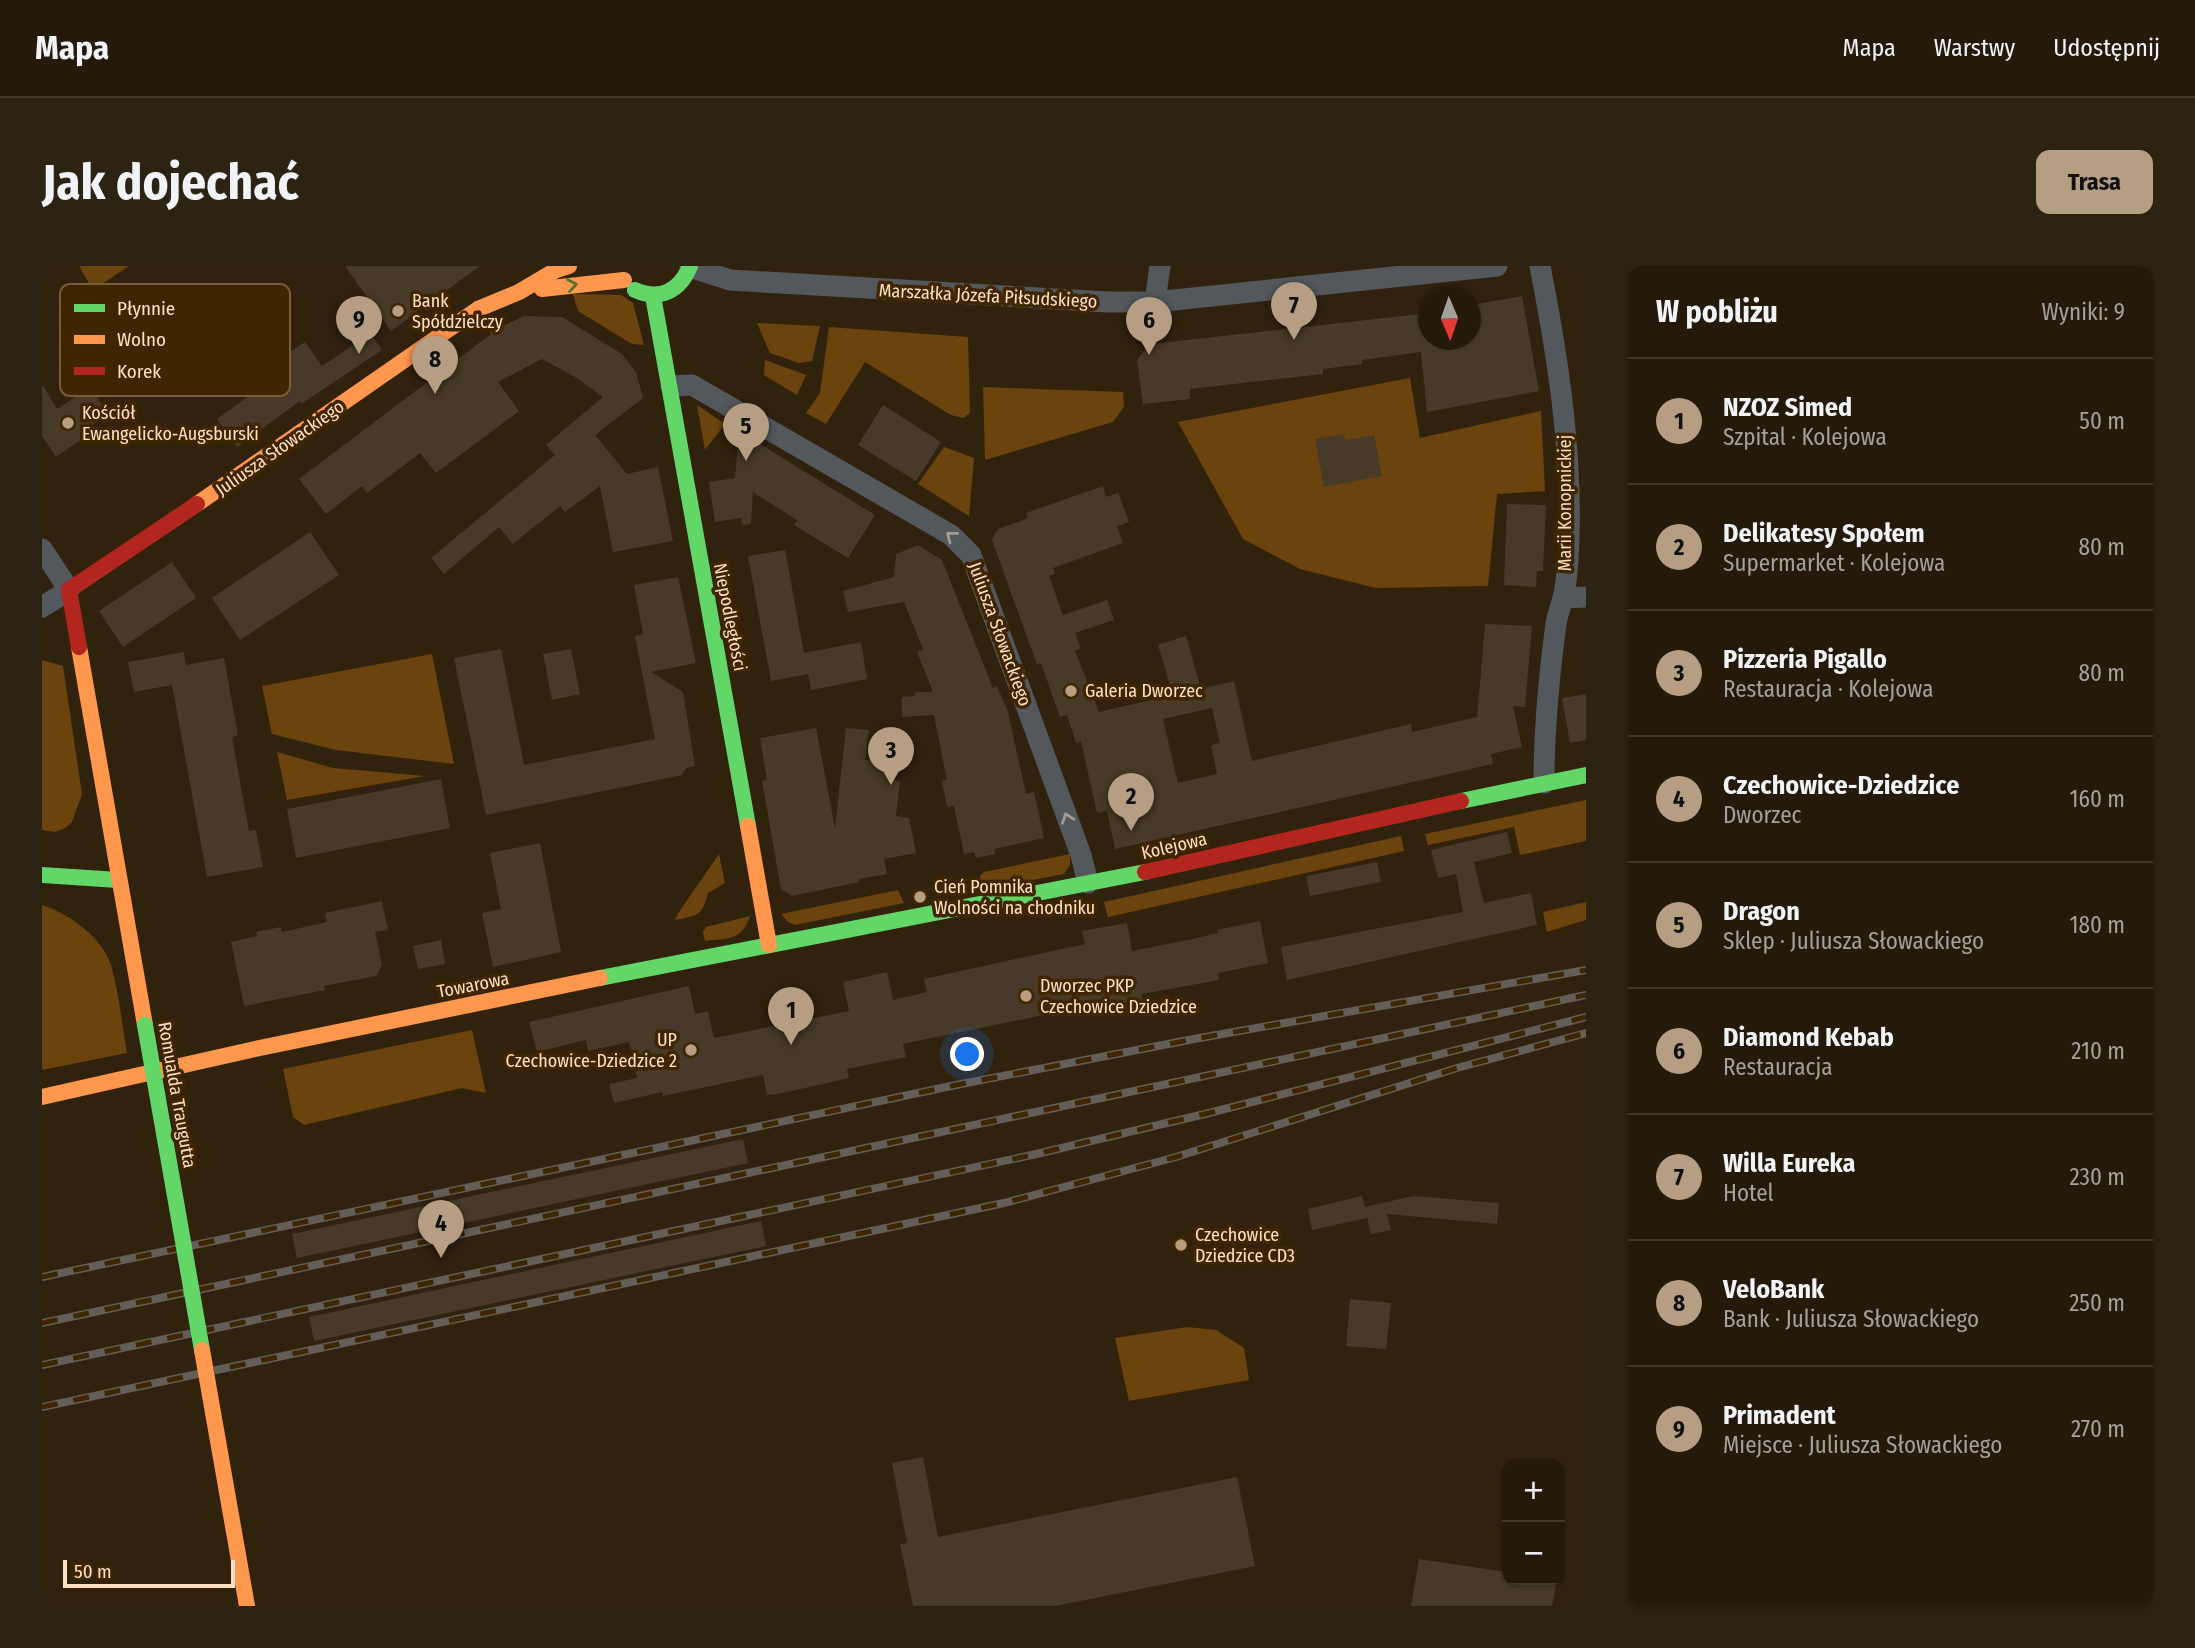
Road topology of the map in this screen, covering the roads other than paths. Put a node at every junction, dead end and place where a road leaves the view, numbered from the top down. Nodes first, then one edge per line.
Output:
1 (569, 266) edge
2 (690, 266) edge
3 (1160, 266) edge
4 (1497, 266) edge
5 (1539, 266) edge
6 (623, 273) edge
7 (519, 292) junction
8 (653, 296) junction
9 (1154, 302) junction
10 (671, 386) junction
11 (42, 549) edge
12 (69, 590) junction
13 (1586, 597) edge
14 (1563, 598) junction
15 (42, 607) edge
16 (1586, 775) edge
17 (1544, 783) junction
18 (48, 872) edge
19 (118, 880) junction
20 (1088, 883) junction
21 (769, 945) junction
22 (42, 1097) edge
23 (247, 1606) edge

1 - 7 street, Juliusza Słowackiego
2 - 8 street
2 - 9 street, Marszałka Józefa Piłsudskiego
3 - 9 street
4 - 9 street, Marszałka Józefa Piłsudskiego
5 - 14 street, Marii Konopnickiej
7 -> 6 street, Juliusza Słowackiego
6 - 8 street
7 - 12 street, Juliusza Słowackiego
8 - 10 street, Niepodległości
20 -> 10 street, Juliusza Słowackiego
10 - 21 street, Niepodległości
11 - 12 street
12 - 15 street, Juliusza Słowackiego
12 - 19 street, Romualda Traugutta
13 - 14 street
14 - 17 street, Marii Konopnickiej
16 - 17 street, Kolejowa
17 - 20 street, Kolejowa
18 - 19 street
19 - 23 street, Romualda Traugutta, bridge
20 - 21 street, Kolejowa
21 - 22 street, Towarowa

